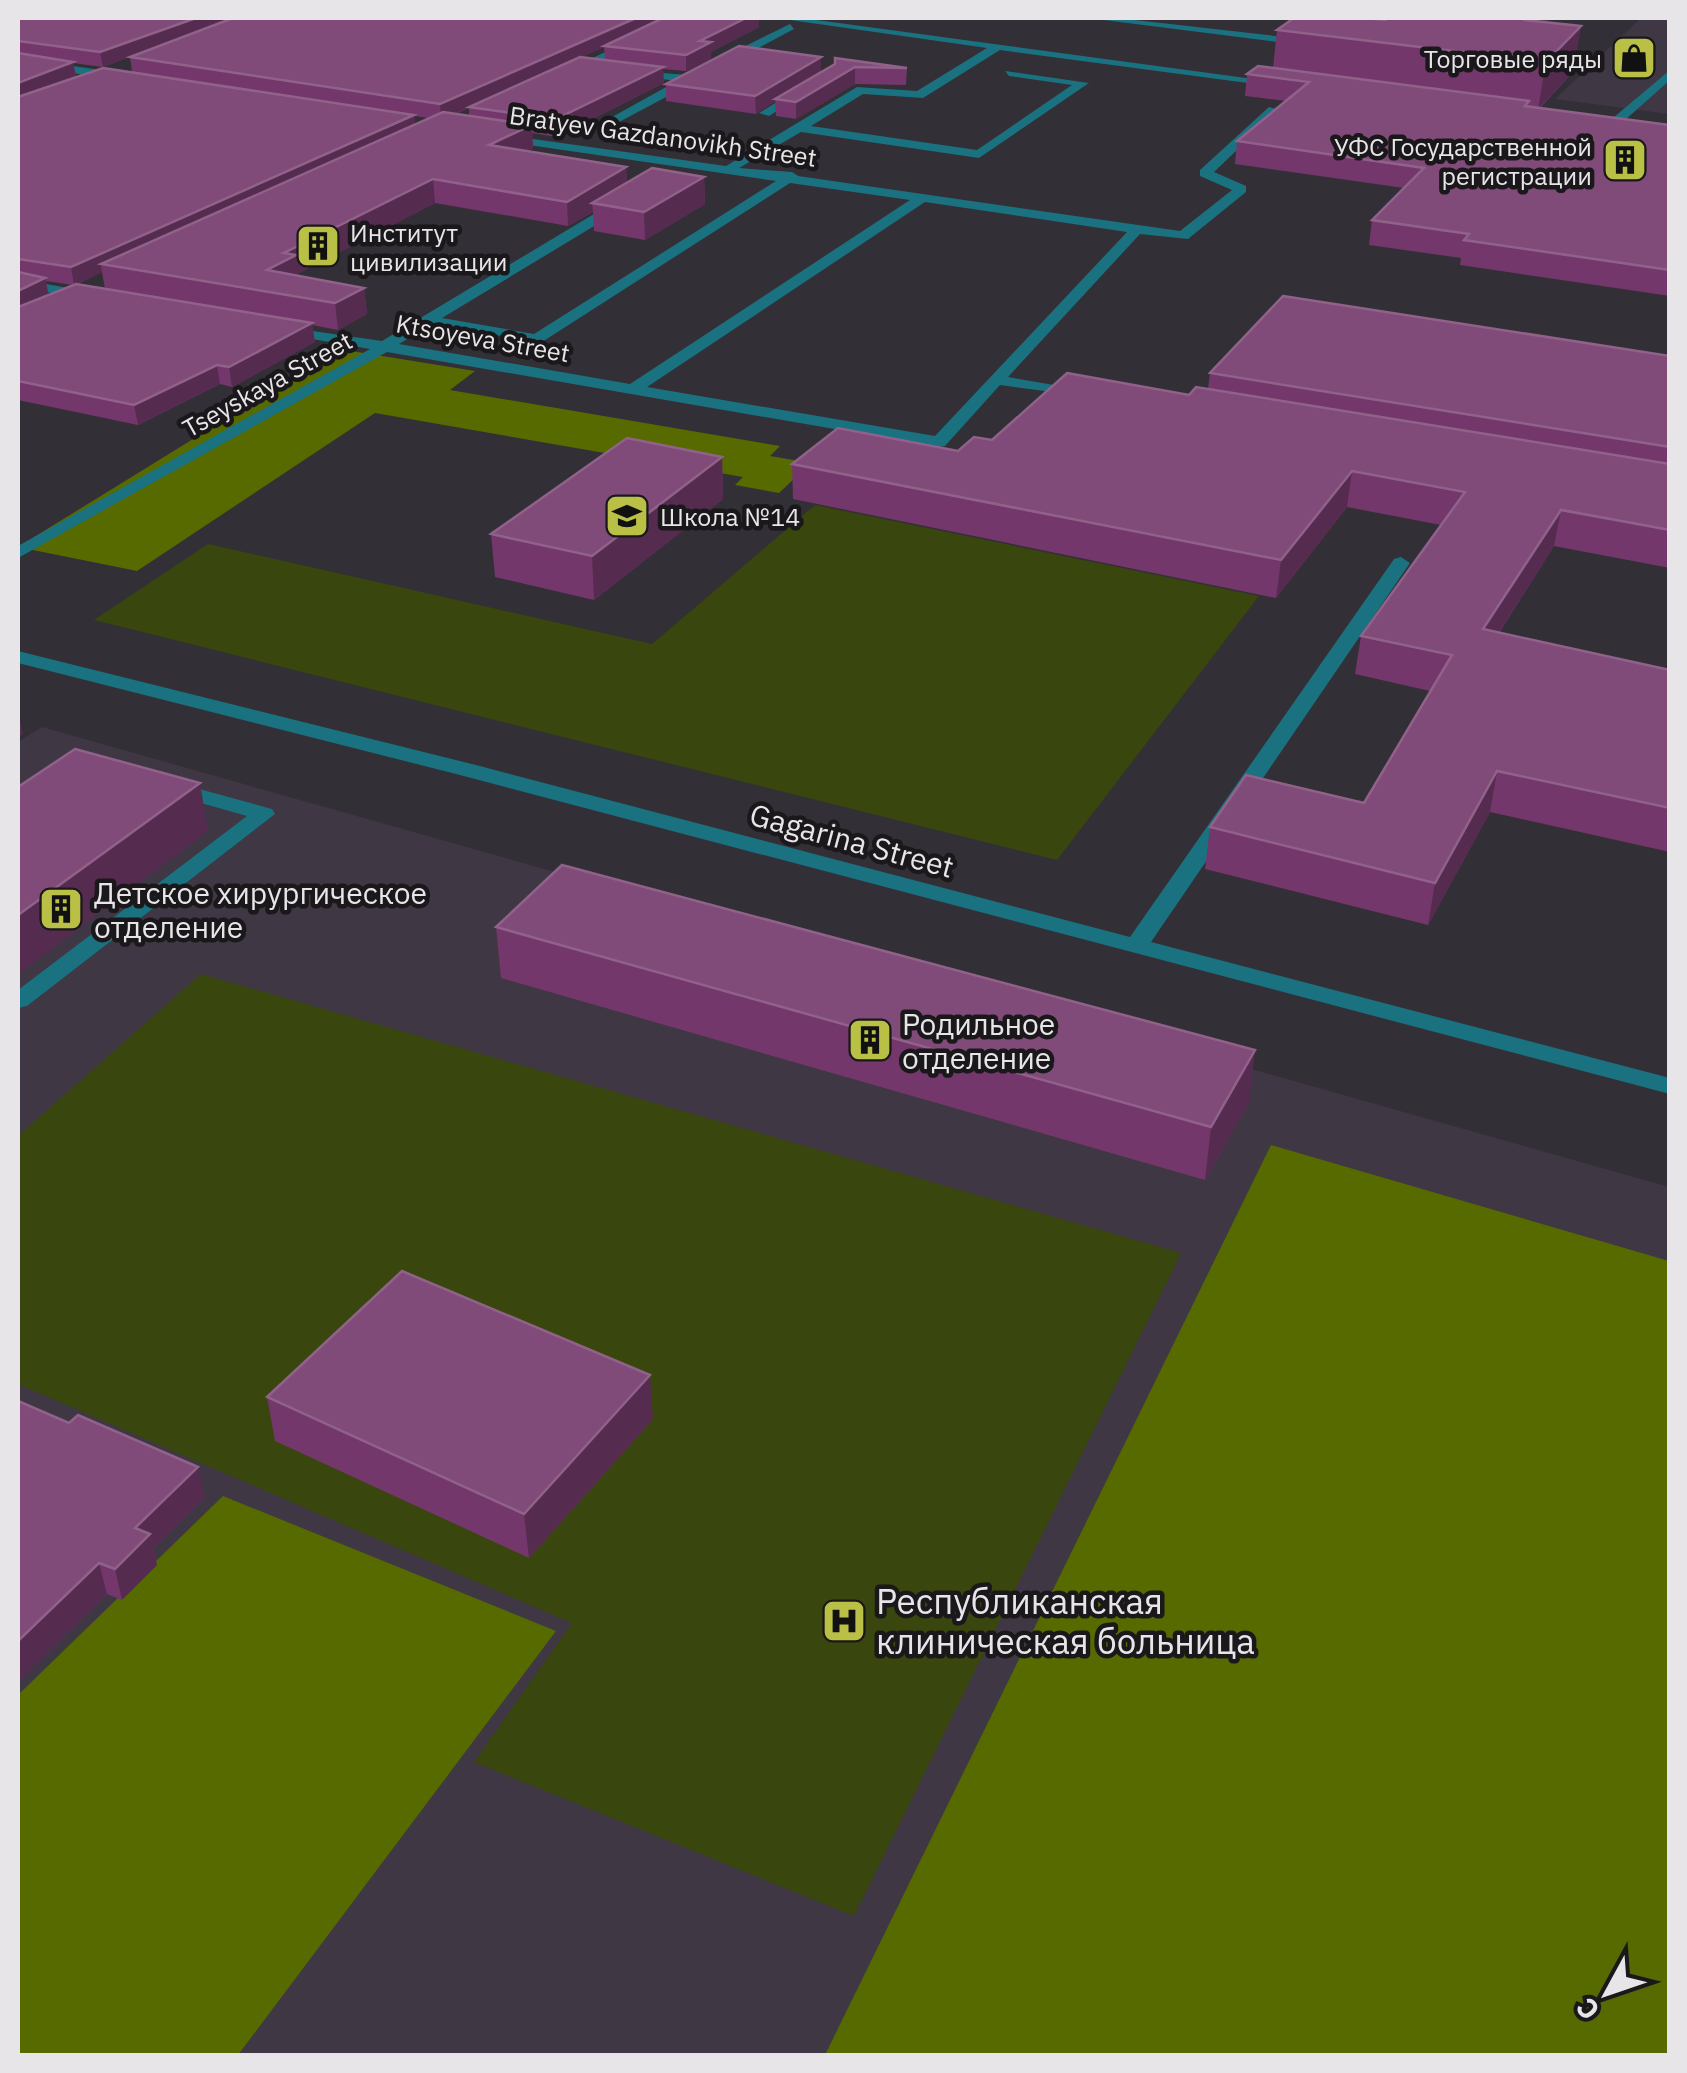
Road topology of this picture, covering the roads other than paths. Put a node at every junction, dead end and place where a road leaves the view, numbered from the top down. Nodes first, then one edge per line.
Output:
1 (684, 18) edge
2 (1093, 18) edge
3 (1364, 18) edge
4 (786, 22) edge
5 (999, 46) junction
6 (18, 61) edge
7 (132, 62) edge
8 (582, 67) junction
9 (1009, 73) dead end
10 (1670, 73) edge
11 (102, 74) junction
12 (127, 78) edge
13 (689, 79) junction
14 (547, 82) edge
15 (1295, 85) edge
16 (69, 87) edge
17 (852, 95) junction
18 (1273, 110) edge
19 (766, 113) edge
20 (1591, 124) edge
21 (1610, 126) junction
22 (600, 127) edge
23 (799, 128) junction
24 (1630, 129) edge
25 (482, 134) edge
26 (692, 162) junction
27 (731, 167) junction
28 (792, 176) junction
29 (658, 182) edge
30 (642, 191) edge
31 (924, 196) junction
32 (1136, 229) junction
33 (18, 283) edge
34 (94, 286) edge
35 (77, 294) junction
36 (115, 300) edge
37 (54, 304) edge
38 (425, 320) junction
39 (269, 327) edge
40 (384, 346) junction
41 (997, 380) junction
42 (632, 390) junction
43 (1093, 396) edge
44 (18, 553) edge
45 (1401, 563) dead end
46 (18, 656) edge
47 (154, 782) edge
48 (1136, 946) junction
49 (18, 1001) edge
50 (1670, 1086) edge

1 - 8 street
2 - 3 street
4 - 5 street
4 - 13 street
5 - 15 street
5 - 17 street
6 - 11 street
7 - 11 street
8 - 13 street
8 - 14 street
9 - 23 street
10 - 21 street
11 - 12 street
11 - 16 street
13 - 22 street
17 - 19 street
17 - 23 street
18 - 32 street, Bratyev Gazdanovikh Street
20 - 21 street
21 - 24 street
23 - 27 street
25 - 26 street, Bratyev Gazdanovikh Street
26 - 27 street, Bratyev Gazdanovikh Street
26 - 29 street
27 - 28 street, Bratyev Gazdanovikh Street
28 - 31 street, Bratyev Gazdanovikh Street
28 - 38 street
30 - 38 street, Tseyskaya Street
31 - 32 street, Bratyev Gazdanovikh Street
31 - 42 street
32 - 41 street
33 - 35 street
34 - 35 street
35 - 36 street
35 - 37 street
38 - 40 street, Tseyskaya Street
39 - 40 street, Ktsoyeva Street
40 - 42 street, Ktsoyeva Street
40 - 44 street, Tseyskaya Street
41 - 42 street, Ktsoyeva Street
41 - 43 street
45 - 48 street
46 - 48 street, Gagarina Street
47 - 49 street
48 - 50 street, Gagarina Street

